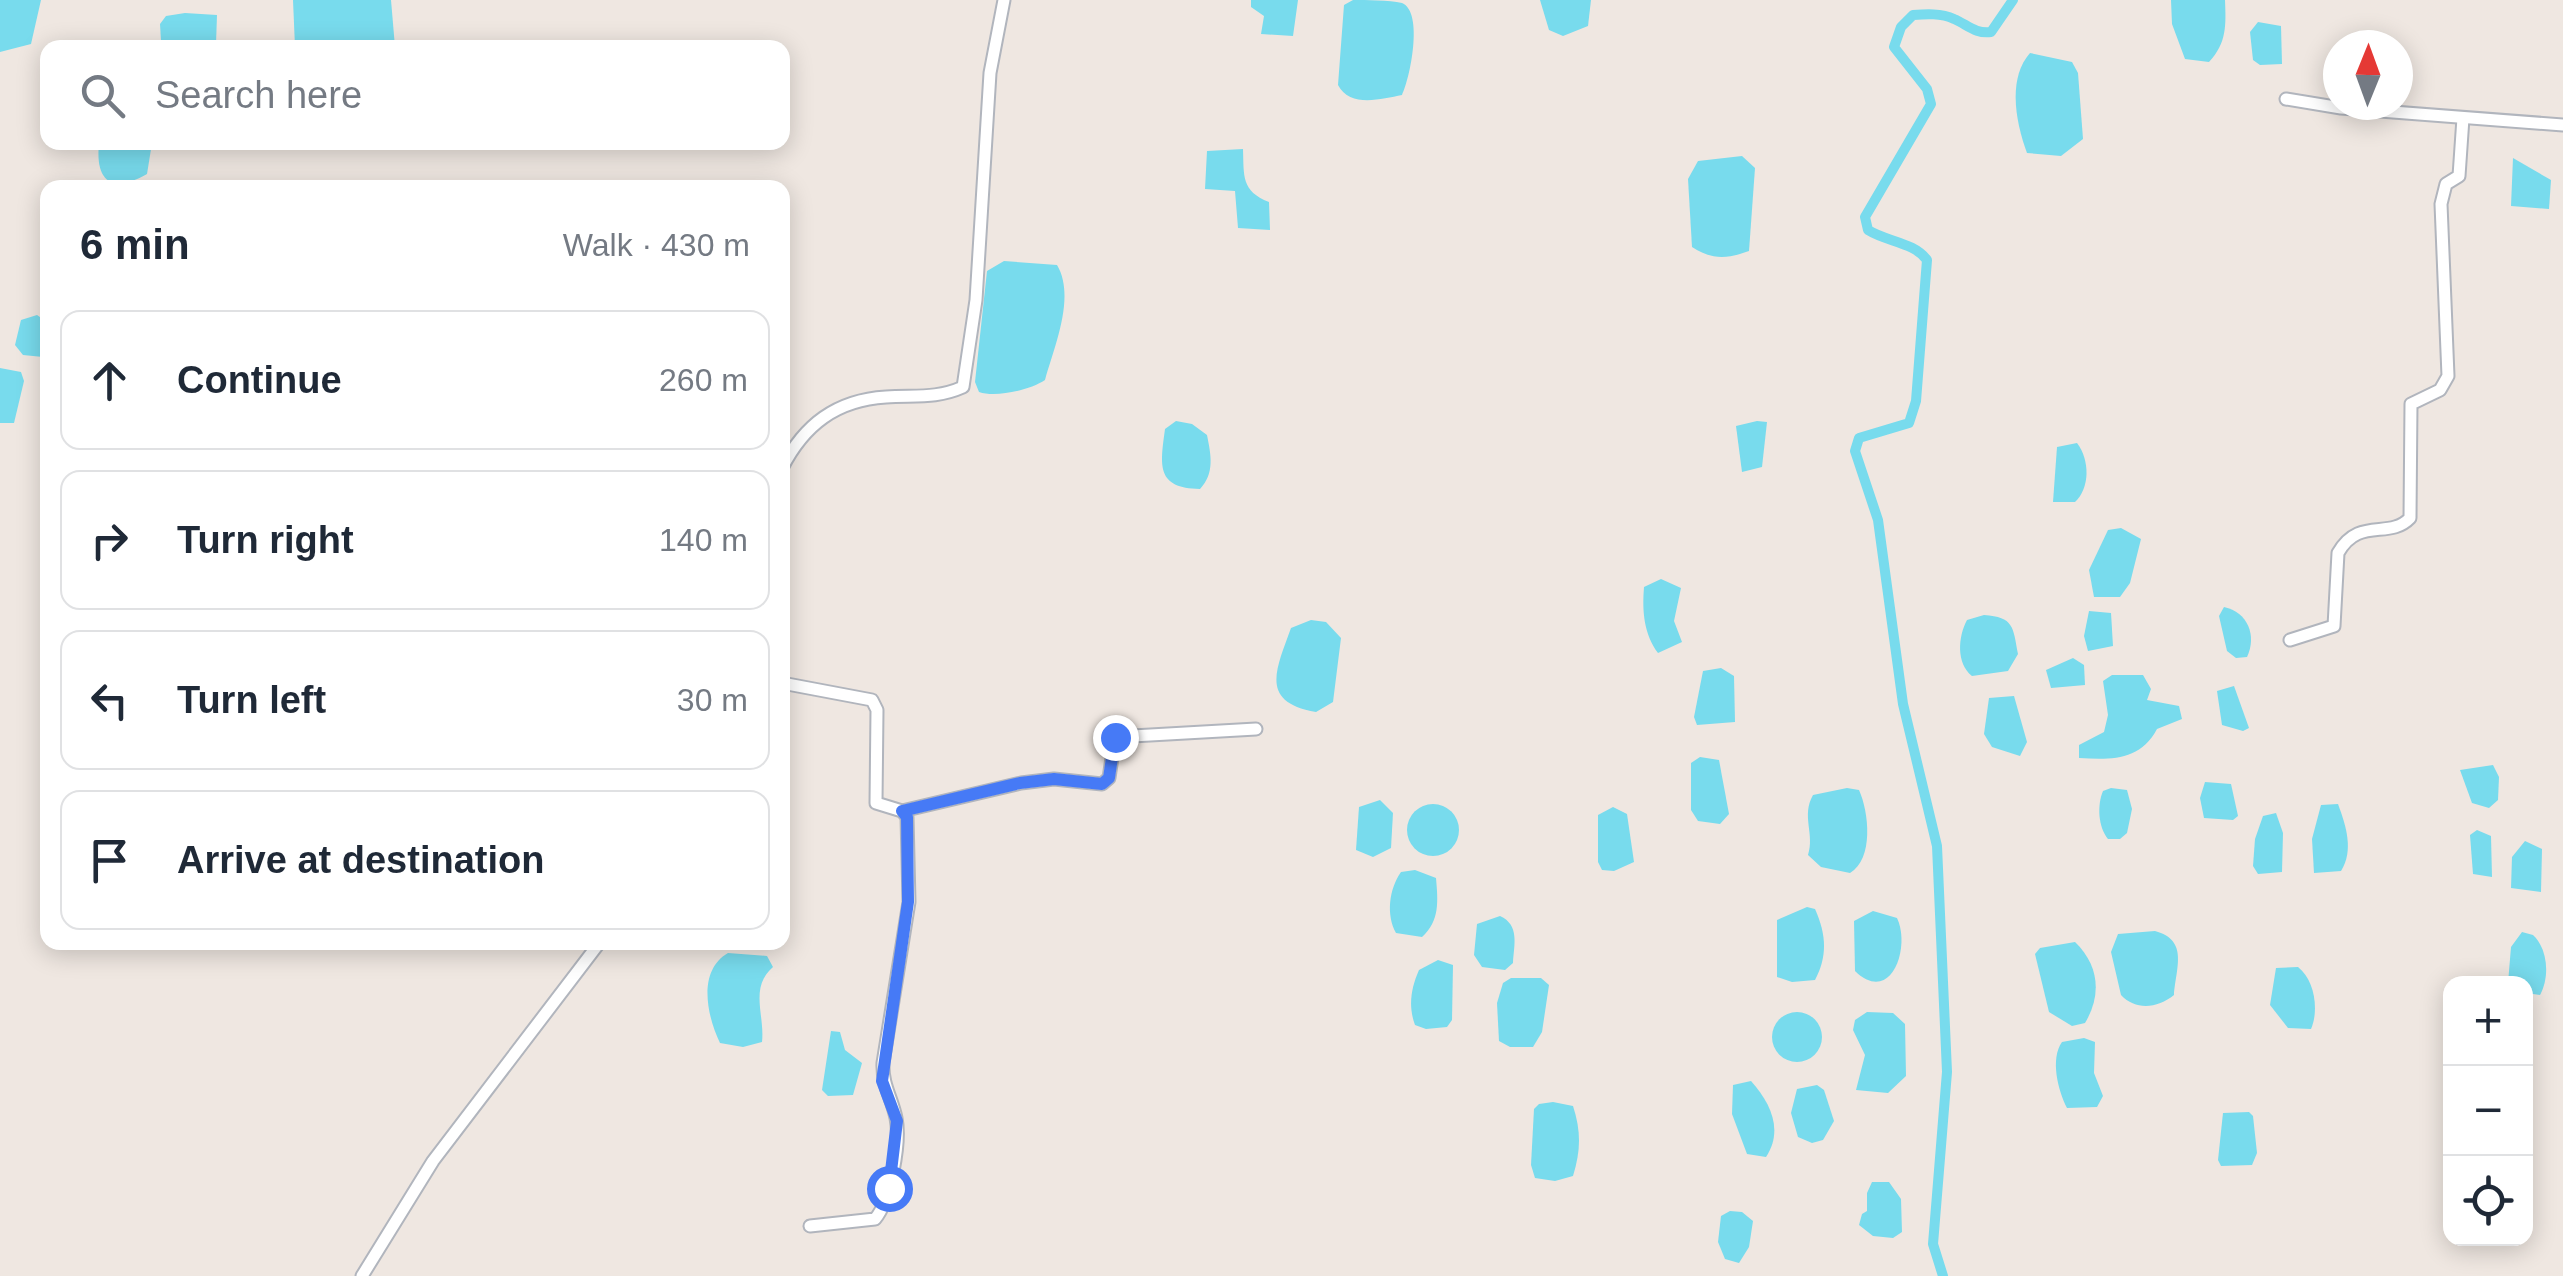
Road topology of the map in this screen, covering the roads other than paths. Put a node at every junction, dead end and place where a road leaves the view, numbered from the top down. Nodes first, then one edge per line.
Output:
1 (1004, 0) edge
2 (2286, 99) dead end
3 (2463, 118) junction
4 (2563, 125) edge
5 (790, 452) edge
6 (2290, 640) dead end
7 (790, 685) edge
8 (1256, 730) dead end
9 (902, 811) junction
10 (594, 950) edge
11 (810, 1226) dead end
12 (362, 1276) edge

1 - 5 street
2 - 3 street
3 - 4 street
3 - 6 street
7 - 9 street
8 - 9 street
9 - 11 street
10 - 12 street

